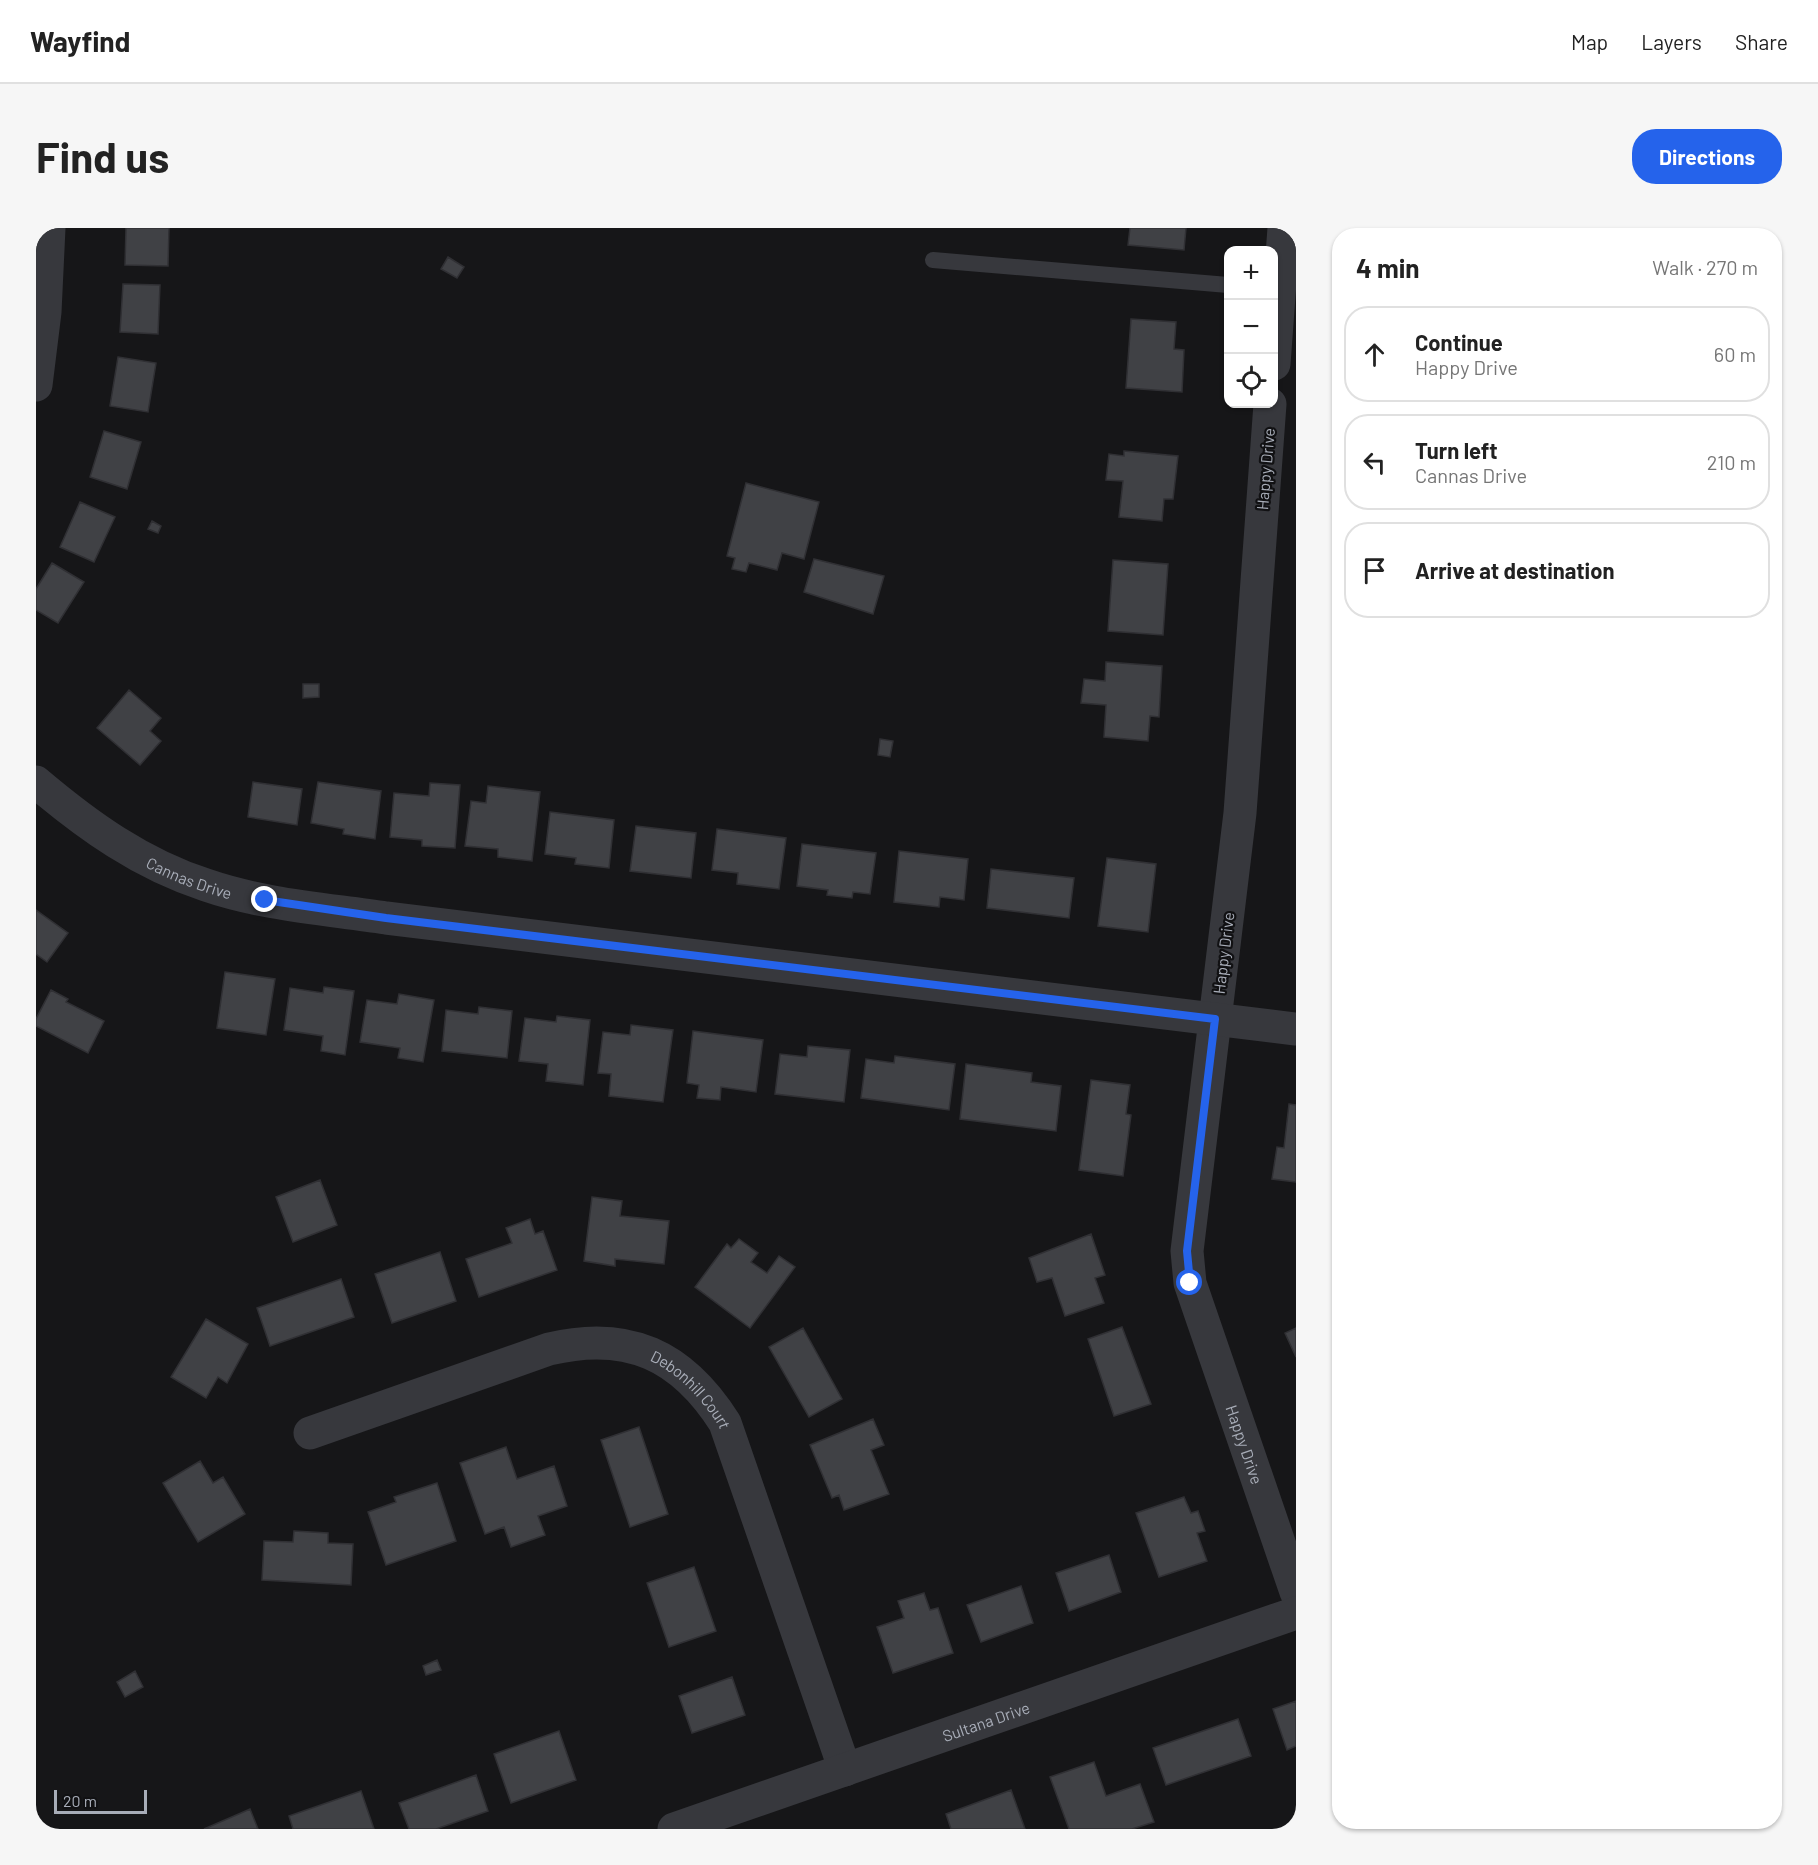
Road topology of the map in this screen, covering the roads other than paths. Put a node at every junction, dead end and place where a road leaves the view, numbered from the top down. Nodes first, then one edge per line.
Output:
1 (49, 228) edge
2 (1284, 228) edge
3 (933, 260) dead end
4 (1224, 285) edge
5 (1283, 290) edge
6 (1275, 354) edge
7 (36, 385) edge
8 (1270, 408) edge
9 (36, 782) edge
10 (1215, 1019) junction
11 (1296, 1029) edge
12 (310, 1433) dead end
13 (1296, 1592) edge
14 (1296, 1613) edge
15 (845, 1770) junction
16 (674, 1829) edge

1 - 7 street
2 - 5 street
3 - 4 lane
5 - 6 street
8 - 10 street, Happy Drive
9 - 10 street, Cannas Drive
10 - 11 street, Cannas Drive
10 - 13 street, Happy Drive
12 - 15 street, Debonhill Court
14 - 15 street, Sultana Drive
15 - 16 street, Sultana Drive

